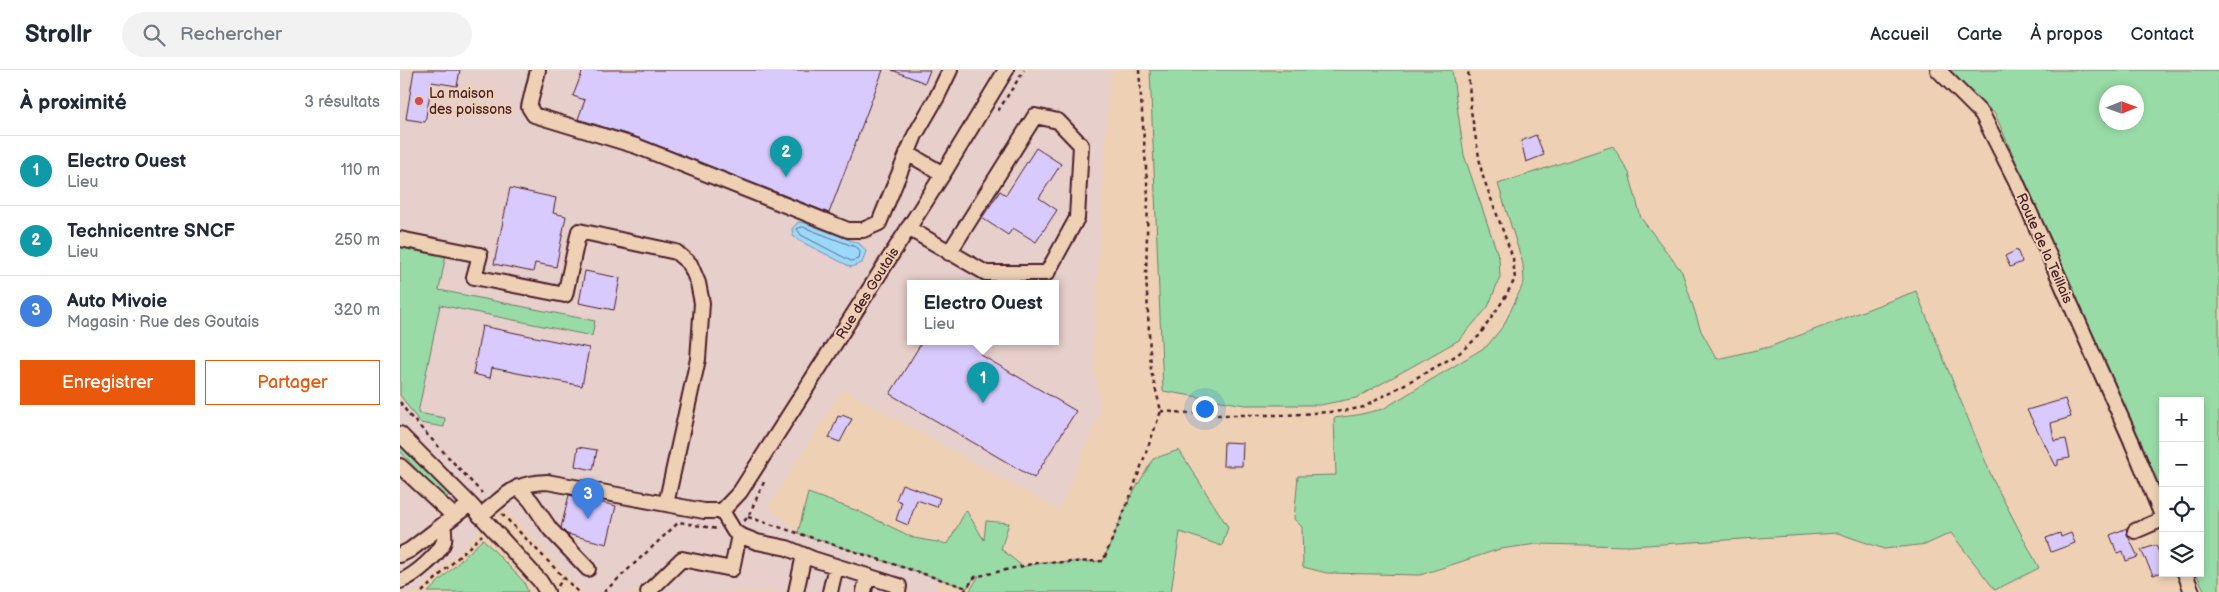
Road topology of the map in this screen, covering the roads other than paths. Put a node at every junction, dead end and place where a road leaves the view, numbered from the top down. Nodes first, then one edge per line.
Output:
1 (538, 70) edge
2 (950, 70) edge
3 (1006, 70) edge
4 (1938, 70) edge
5 (907, 153) junction
6 (943, 174) junction
7 (908, 228) junction
8 (400, 239) edge
9 (949, 253) junction
10 (400, 434) edge
11 (400, 466) edge
12 (518, 487) junction
13 (470, 504) junction
14 (666, 504) junction
15 (2159, 509) edge
16 (722, 511) junction
17 (480, 516) junction
18 (448, 520) junction
19 (2159, 521) edge
20 (2135, 531) dead end
21 (737, 533) junction
22 (400, 555) edge
23 (804, 555) junction
24 (836, 566) junction
25 (588, 569) dead end
26 (867, 576) junction
27 (2186, 577) edge
28 (400, 581) edge
29 (543, 588) edge
30 (648, 592) edge
31 (796, 592) edge
32 (830, 592) edge
33 (864, 592) edge
34 (898, 592) edge
35 (2192, 592) edge

1 - 5 street
2 - 5 street
3 - 6 street, Rue des Goutais
4 - 15 street, Route de la Teillais
5 - 6 street
6 - 7 street, Rue des Goutais
7 - 9 street
7 - 16 street, Rue des Goutais
8 - 14 street
9 - 9 street
10 - 13 street
11 - 18 street
12 - 14 street
12 - 17 street
12 - 25 street
13 - 17 street
13 - 18 street
14 - 16 street
16 - 21 street
17 - 29 street
18 - 22 street
18 - 28 street
19 - 20 street
21 - 23 street
21 - 30 street
23 - 24 street
23 - 31 street
24 - 26 street
24 - 32 street
26 - 33 street
26 - 34 street
27 - 35 street

